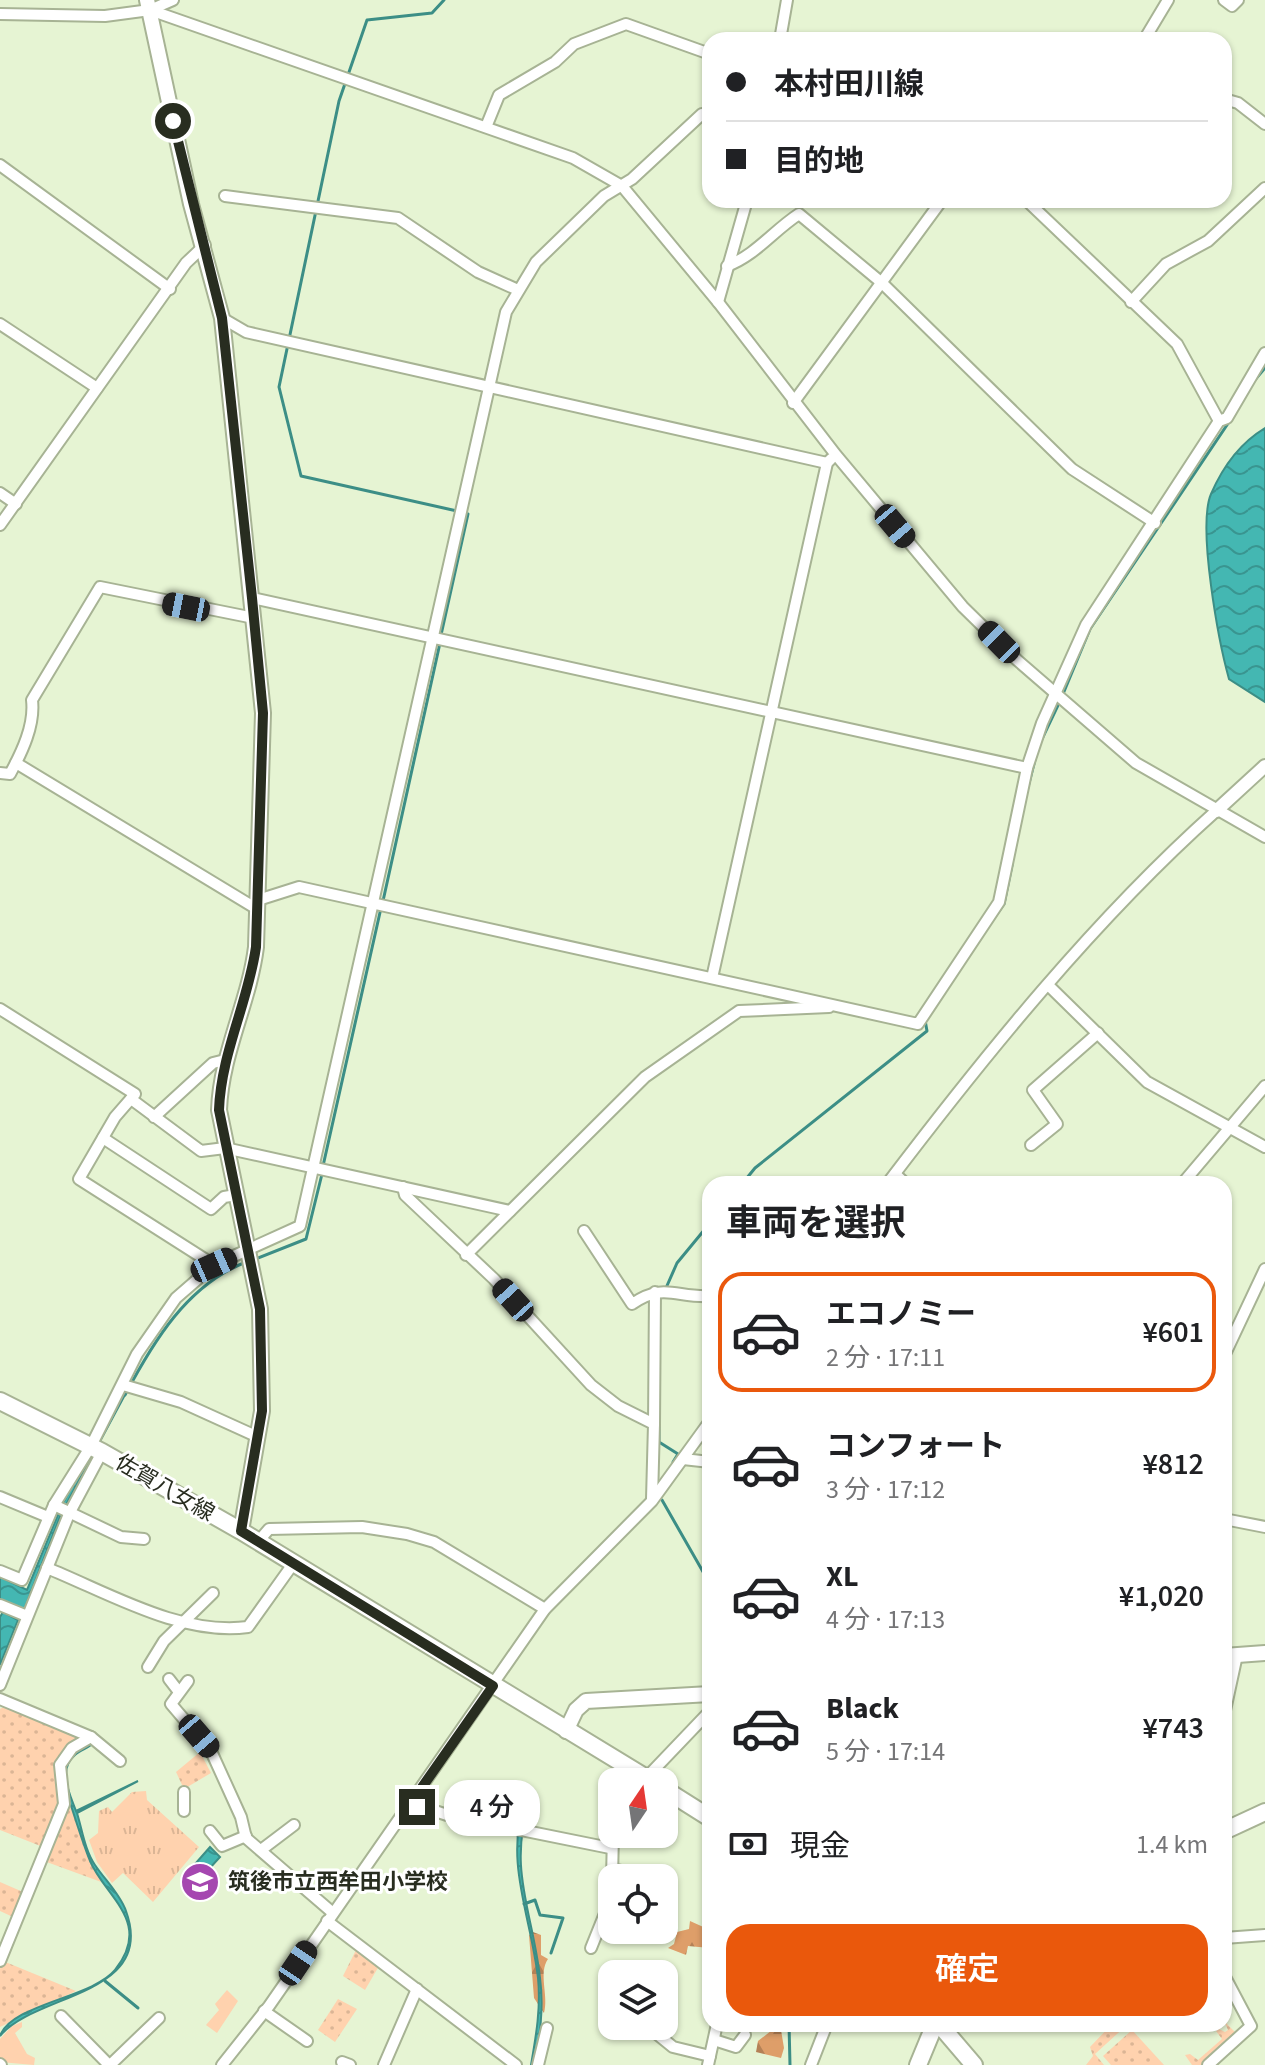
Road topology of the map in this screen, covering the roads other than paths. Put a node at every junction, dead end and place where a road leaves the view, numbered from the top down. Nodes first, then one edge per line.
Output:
1 (173, 0) edge
2 (787, 0) edge
3 (1168, 0) edge
4 (1224, 0) edge
5 (1238, 0) edge
6 (148, 5) edge
7 (0, 14) edge
8 (781, 32) edge
9 (1149, 32) edge
10 (702, 51) edge
11 (1232, 101) edge
12 (702, 114) edge
13 (1265, 124) edge
14 (486, 127) junction
15 (0, 165) edge
16 (622, 186) junction
17 (1265, 188) edge
18 (225, 196) dead end
19 (745, 208) edge
20 (936, 208) edge
21 (1034, 208) edge
22 (205, 245) junction
23 (727, 266) junction
24 (882, 283) junction
25 (170, 289) junction
26 (518, 290) junction
27 (718, 302) junction
28 (1131, 302) junction
29 (222, 318) junction
30 (0, 324) edge
31 (1265, 353) edge
32 (488, 386) junction
33 (97, 388) junction
34 (793, 403) junction
35 (1219, 421) junction
36 (831, 459) junction
37 (0, 493) edge
38 (16, 504) junction
39 (1155, 523) junction
40 (0, 525) edge
41 (252, 598) junction
42 (254, 618) junction
43 (435, 638) junction
44 (1056, 695) junction
45 (771, 713) junction
46 (16, 763) junction
47 (1265, 766) edge
48 (1027, 768) junction
49 (0, 773) edge
50 (1216, 811) junction
51 (1265, 837) edge
52 (375, 903) junction
53 (257, 904) junction
54 (712, 978) junction
55 (1048, 985) junction
56 (847, 1007) junction
57 (0, 1009) edge
58 (1098, 1033) junction
59 (225, 1060) junction
60 (1265, 1086) edge
61 (131, 1099) junction
62 (154, 1117) junction
63 (1231, 1128) junction
64 (103, 1138) junction
65 (1031, 1145) dead end
66 (1265, 1147) edge
67 (225, 1148) junction
68 (315, 1167) junction
69 (895, 1174) edge
70 (1189, 1176) edge
71 (403, 1187) junction
72 (236, 1195) junction
73 (510, 1211) junction
74 (584, 1231) dead end
75 (249, 1250) junction
76 (466, 1255) junction
77 (214, 1265) junction
78 (1265, 1269) edge
79 (1261, 1288) edge
80 (655, 1292) junction
81 (702, 1295) edge
82 (1232, 1341) edge
83 (123, 1385) junction
84 (0, 1401) edge
85 (654, 1424) junction
86 (702, 1432) edge
87 (258, 1437) junction
88 (97, 1449) junction
89 (683, 1459) junction
90 (702, 1461) edge
91 (0, 1497) edge
92 (652, 1501) junction
93 (54, 1505) junction
94 (69, 1514) junction
95 (48, 1517) junction
96 (1232, 1521) edge
97 (1265, 1527) edge
98 (241, 1531) junction
99 (144, 1539) dead end
100 (257, 1543) junction
101 (293, 1564) junction
102 (47, 1568) junction
103 (0, 1571) edge
104 (213, 1593) dead end
105 (0, 1605) edge
106 (545, 1609) junction
107 (27, 1616) junction
108 (181, 1622) junction
109 (1265, 1653) edge
110 (1232, 1656) edge
111 (148, 1667) dead end
112 (169, 1679) dead end
113 (188, 1681) dead end
114 (0, 1685) edge
115 (493, 1686) junction
116 (179, 1692) junction
117 (702, 1694) edge
118 (0, 1699) edge
119 (702, 1720) edge
120 (566, 1731) junction
121 (91, 1737) junction
122 (120, 1761) dead end
123 (624, 1768) edge
124 (657, 1768) edge
125 (184, 1792) dead end
126 (678, 1798) edge
127 (517, 1800) dead end
128 (411, 1803) junction
129 (184, 1811) dead end
130 (1265, 1812) edge
131 (702, 1813) edge
132 (468, 1819) junction
133 (294, 1825) dead end
134 (1232, 1827) edge
135 (210, 1831) dead end
136 (246, 1836) junction
137 (598, 1846) edge
138 (610, 1848) edge
139 (261, 1850) junction
140 (611, 1864) edge
141 (330, 1917) junction
142 (598, 1931) edge
143 (1265, 1935) edge
144 (1232, 1937) edge
145 (591, 1948) dead end
146 (0, 1961) edge
147 (417, 1989) junction
148 (1232, 1990) edge
149 (264, 2011) junction
150 (61, 2016) dead end
151 (159, 2018) dead end
152 (547, 2028) dead end
153 (716, 2032) edge
154 (824, 2032) edge
155 (933, 2032) edge
156 (944, 2032) edge
157 (745, 2035) dead end
158 (664, 2040) edge
159 (714, 2040) junction
160 (307, 2041) dead end
161 (709, 2061) edge
162 (109, 2065) edge
163 (222, 2065) edge
164 (384, 2065) edge
165 (516, 2065) edge
166 (538, 2065) edge
167 (811, 2065) edge
168 (918, 2065) edge
169 (974, 2065) edge
170 (1208, 2065) edge

1 - 6 street
2 - 8 street
3 - 9 street
4 - 5 street
6 - 7 street
6 - 14 street
6 - 22 main road
10 - 14 street
11 - 13 street
12 - 16 street
14 - 16 street
15 - 25 street
16 - 26 street
16 - 27 street
17 - 28 street
18 - 26 street
19 - 23 street
20 - 24 street
21 - 28 street
22 - 25 street
22 - 29 main road
23 - 24 street
23 - 27 street
24 - 34 street
24 - 39 street
25 - 33 street
26 - 32 street
27 - 34 street
28 - 35 street
29 - 32 street
29 - 41 main road
30 - 33 street
31 - 35 street
32 - 36 street
32 - 43 street
33 - 38 street
34 - 36 street
35 - 39 street
36 - 44 street
36 - 45 street
37 - 38 street
38 - 40 street
39 - 44 street
41 - 42 main road
41 - 43 street
42 - 46 street
42 - 53 main road
43 - 45 street
43 - 52 street
44 - 48 street
44 - 50 street
45 - 48 street
45 - 54 street
46 - 49 street
46 - 53 street
47 - 50 street
48 - 56 street
50 - 51 street
50 - 55 street
52 - 53 street
52 - 54 street
52 - 68 street
53 - 59 main road
54 - 56 street
55 - 58 street
55 - 69 street
56 - 73 street
57 - 61 street
58 - 63 street
58 - 65 street
59 - 62 street
59 - 67 main road
60 - 63 street
61 - 62 street
61 - 64 street
62 - 67 street
63 - 66 street
63 - 70 street
64 - 72 street
64 - 77 street
67 - 68 street
67 - 72 main road
68 - 71 street
68 - 75 street
71 - 73 street
71 - 76 street
72 - 75 main road
73 - 76 street
74 - 80 street
75 - 77 street
75 - 87 main road
76 - 85 street
77 - 83 street
78 - 79 street
79 - 82 street
80 - 81 street
80 - 85 street
83 - 87 street
83 - 88 street
84 - 88 main road, 佐賀八女線
85 - 92 street
86 - 89 street
87 - 98 main road
88 - 93 street
88 - 94 street
88 - 98 main road, 佐賀八女線
89 - 90 street
89 - 92 street
91 - 95 street
92 - 106 street
93 - 94 street
93 - 95 street
94 - 99 street
94 - 102 street
95 - 103 street
96 - 97 street
98 - 100 main road, 佐賀八女線
100 - 101 main road, 佐賀八女線
100 - 106 street
101 - 108 street
101 - 115 main road, 佐賀八女線
102 - 107 street
102 - 108 street
104 - 108 street
105 - 107 street
106 - 115 street
107 - 114 street
108 - 111 street
109 - 110 main road
112 - 116 street
113 - 116 street
115 - 120 main road, 佐賀八女線
115 - 128 street
116 - 136 street
117 - 120 main road
118 - 121 street
119 - 124 street
120 - 123 main road, 佐賀八女線
121 - 122 street
121 - 146 street
125 - 129 street
126 - 131 main road
127 - 132 street
128 - 132 street
128 - 141 street
130 - 134 main road
132 - 137 street
133 - 139 street
135 - 136 street
136 - 139 street
138 - 140 street
139 - 141 street
141 - 147 street
141 - 149 street
142 - 145 street
143 - 144 street
147 - 164 street
147 - 165 street
148 - 170 street
149 - 160 street
149 - 163 street
150 - 162 street
151 - 162 street
152 - 166 street
153 - 159 street
154 - 167 street
155 - 168 main road
156 - 169 main road
157 - 159 street
158 - 161 street
159 - 161 street

